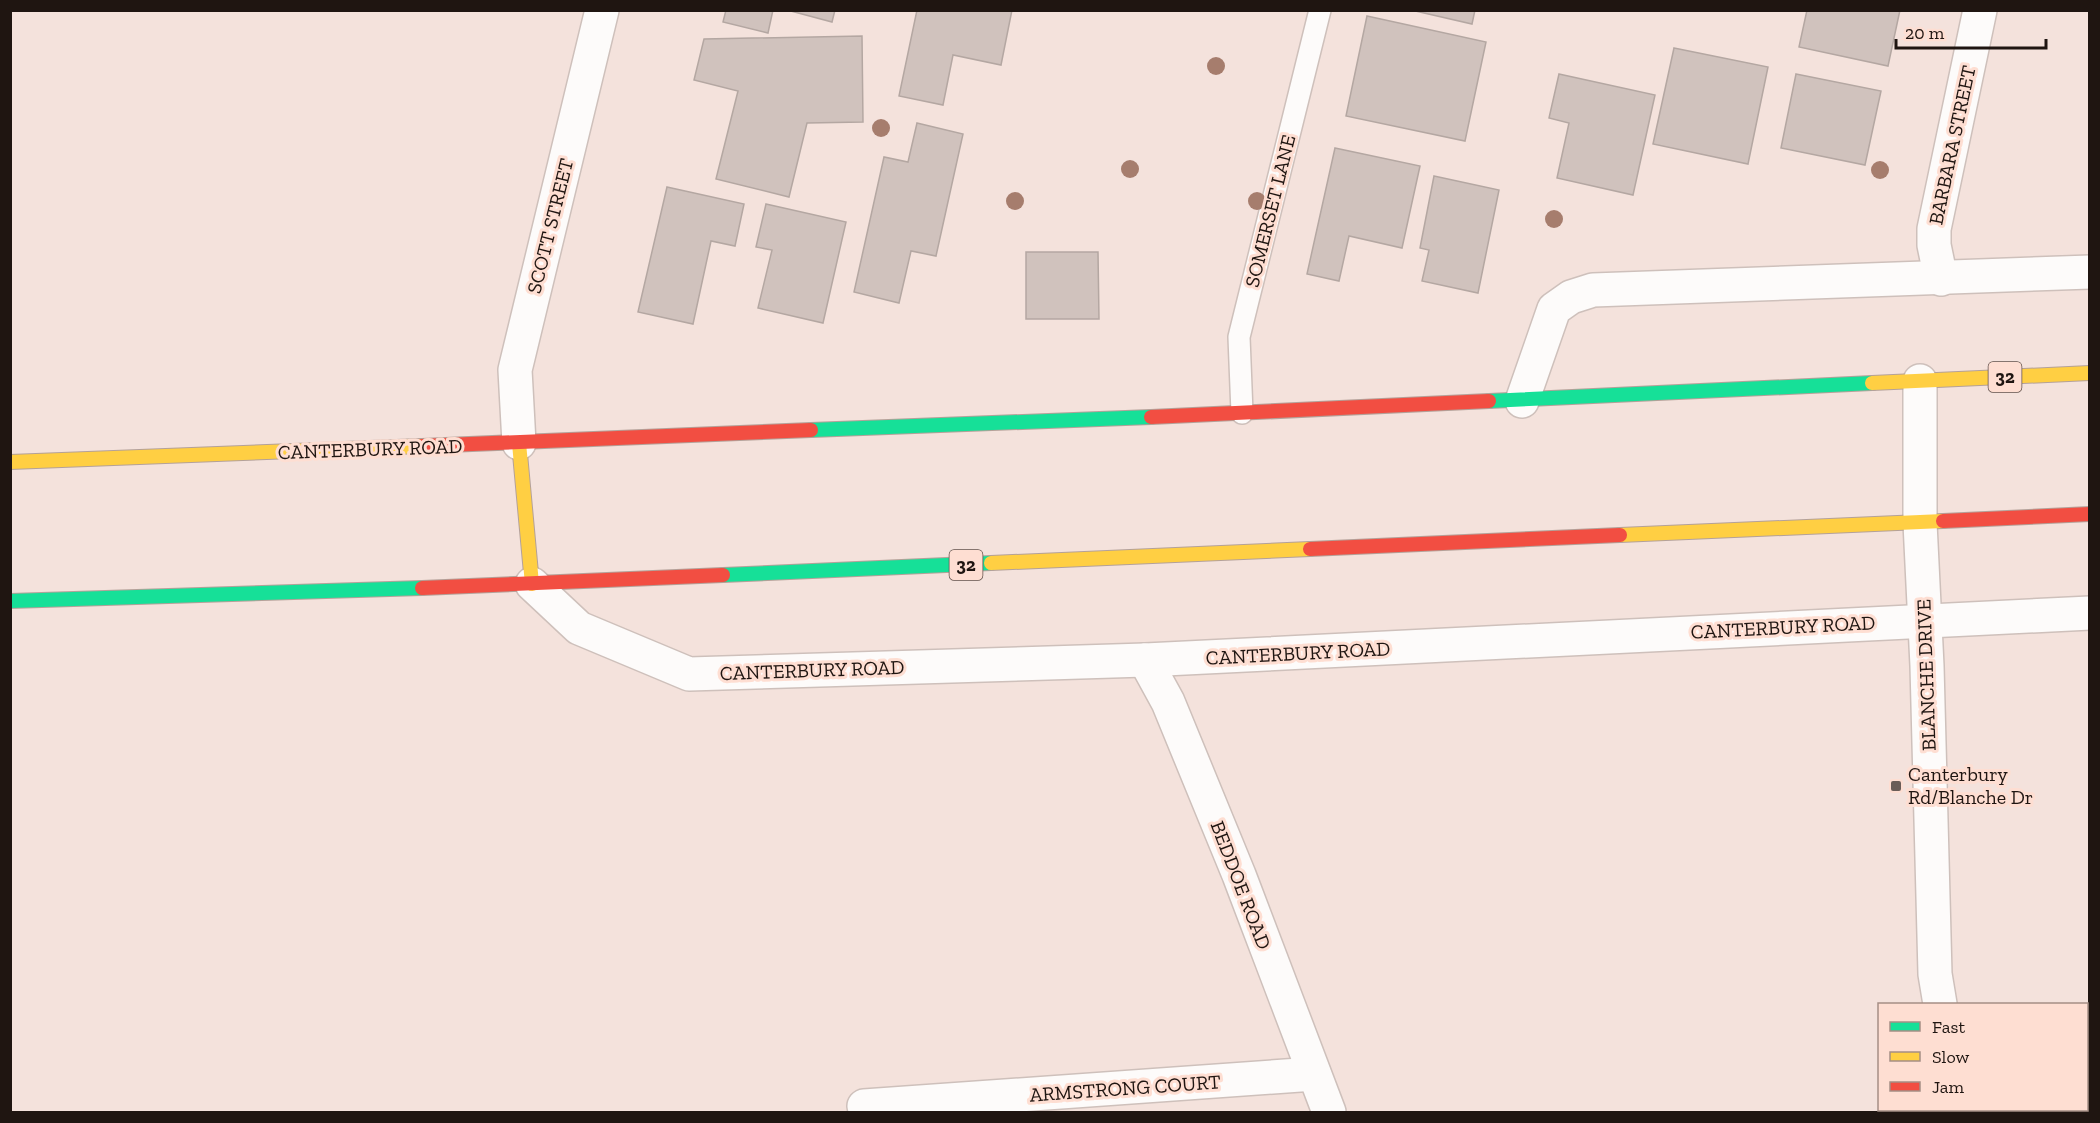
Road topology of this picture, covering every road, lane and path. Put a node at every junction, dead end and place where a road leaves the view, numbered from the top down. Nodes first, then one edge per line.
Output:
1 (602, 10) edge
2 (1320, 10) edge
3 (1980, 10) edge
4 (2090, 272) edge
5 (1941, 279) junction
6 (2090, 373) edge
7 (1920, 381) junction
8 (1522, 401) junction
9 (1242, 413) junction
10 (519, 443) junction
11 (10, 462) edge
12 (2090, 514) edge
13 (1920, 523) junction
14 (532, 584) junction
15 (10, 601) edge
16 (2090, 613) edge
17 (1925, 620) junction
18 (1145, 660) junction
19 (1940, 1003) edge
20 (1314, 1074) junction
21 (864, 1106) dead end
22 (1329, 1113) edge

1 - 10 street, SCOTT STREET
2 - 9 lane, SOMERSET LANE
3 - 5 street, BARBARA STREET
4 - 5 street
5 - 8 street
6 - 7 main road, CANTERBURY ROAD / 32
7 - 8 main road, CANTERBURY ROAD / 32
7 - 13 street, BLANCHE DRIVE
8 - 9 main road, CANTERBURY ROAD / 32
9 - 10 main road, CANTERBURY ROAD / 32
10 - 11 main road, CANTERBURY ROAD / 32
10 - 14 main road
12 - 13 main road, 32
13 - 14 main road, 32
13 - 17 street, BLANCHE DRIVE
14 - 15 main road, 32
14 - 18 street, CANTERBURY ROAD
16 - 17 street, CANTERBURY ROAD
17 - 18 street, CANTERBURY ROAD
17 - 19 street, BLANCHE DRIVE
18 - 20 street, BEDDOE ROAD
20 - 21 street, ARMSTRONG COURT
20 - 22 street, BEDDOE ROAD

